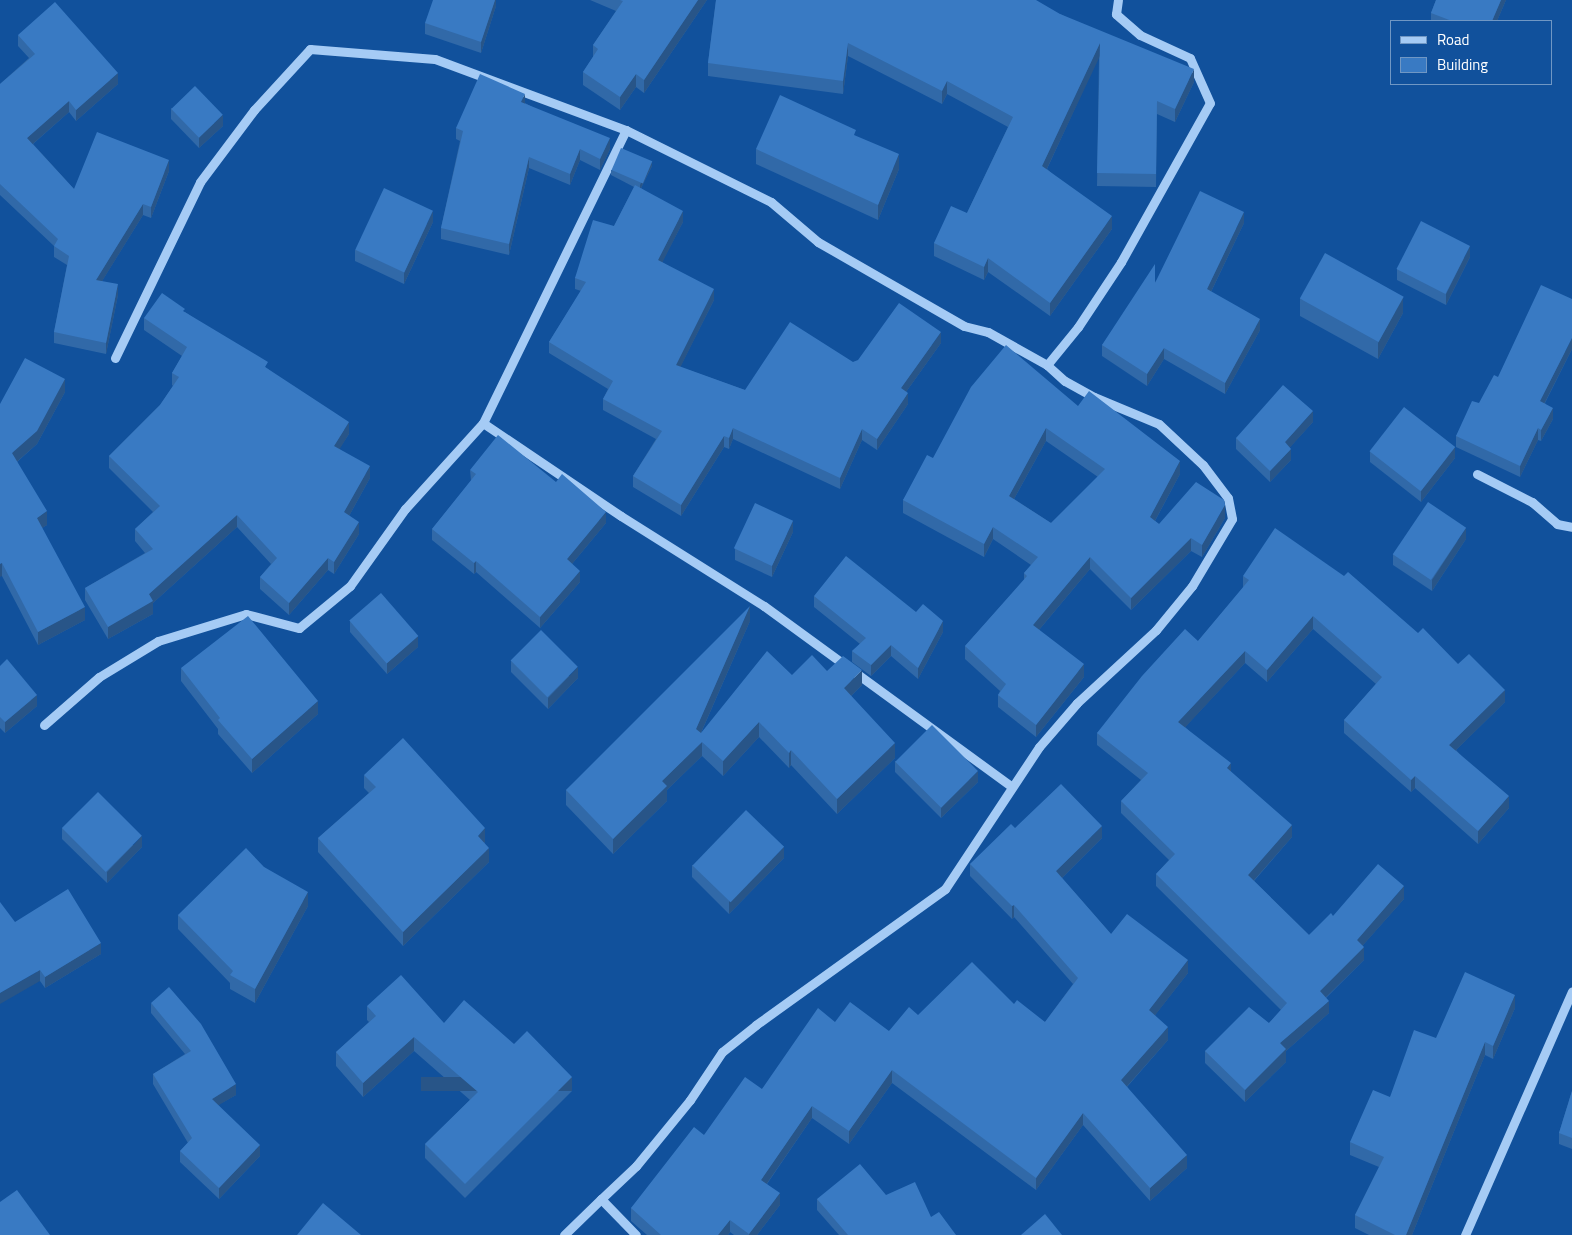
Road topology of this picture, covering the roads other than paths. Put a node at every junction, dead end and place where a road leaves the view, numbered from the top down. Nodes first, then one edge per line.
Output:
1 (1118, 0) edge
2 (626, 130) junction
3 (115, 358) dead end
4 (1047, 364) junction
5 (483, 423) junction
6 (1477, 474) dead end
7 (1572, 528) edge
8 (44, 725) dead end
9 (1012, 787) junction
10 (1572, 991) edge
11 (601, 1199) junction
12 (564, 1235) edge
13 (636, 1235) edge
14 (1465, 1235) edge

1 - 4 street
2 - 3 street
2 - 4 street
2 - 5 street
4 - 9 street
5 - 8 street
5 - 9 street
6 - 7 street
9 - 11 street
10 - 14 street
11 - 12 street
11 - 13 street

